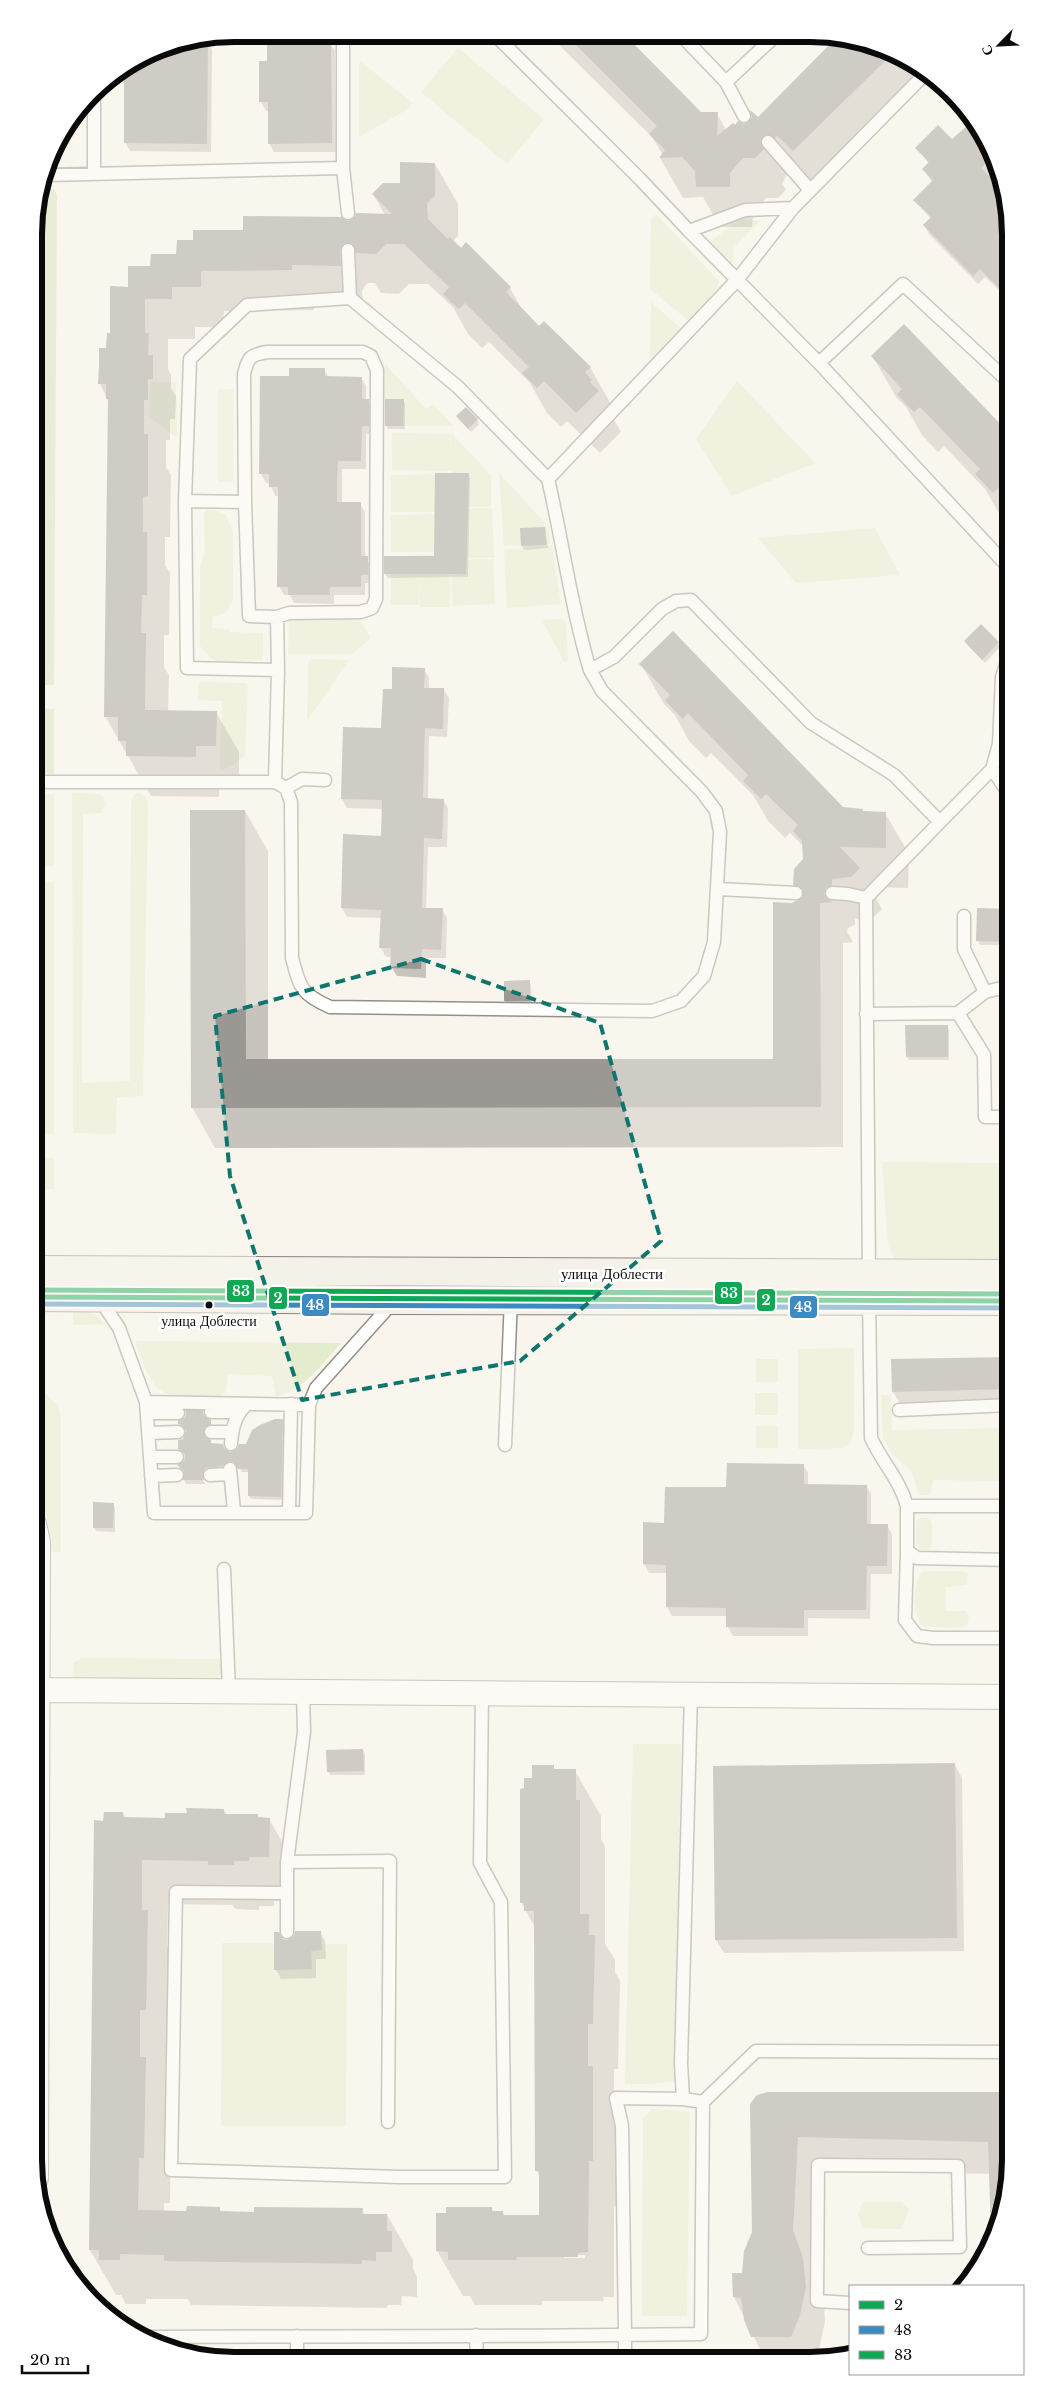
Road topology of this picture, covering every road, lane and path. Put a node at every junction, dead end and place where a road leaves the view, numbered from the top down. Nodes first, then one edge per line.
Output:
1 (343, 42) edge
2 (502, 42) edge
3 (689, 42) edge
4 (769, 42) edge
5 (921, 78) edge
6 (726, 82) junction
7 (94, 104) edge
8 (744, 116) dead end
9 (768, 142) dead end
10 (343, 168) junction
11 (94, 174) junction
12 (52, 175) edge
13 (810, 190) junction
14 (793, 208) junction
15 (348, 213) dead end
16 (689, 231) junction
17 (348, 250) dead end
18 (737, 280) junction
19 (350, 298) junction
20 (819, 363) junction
21 (1002, 376) edge
22 (548, 479) junction
23 (185, 501) junction
24 (245, 502) junction
25 (1002, 560) edge
26 (277, 617) junction
27 (278, 670) junction
28 (590, 670) junction
29 (1002, 677) edge
30 (992, 769) junction
31 (325, 780) dead end
32 (42, 782) edge
33 (1002, 783) edge
34 (281, 785) junction
35 (940, 822) junction
36 (718, 889) junction
37 (796, 893) dead end
38 (832, 893) dead end
39 (866, 898) junction
40 (964, 916) dead end
41 (1002, 988) edge
42 (985, 992) junction
43 (866, 1014) junction
44 (958, 1014) junction
45 (1002, 1118) edge
46 (42, 1270) edge
47 (512, 1273) junction
48 (1002, 1275) edge
49 (869, 1286) junction
50 (42, 1297) edge
51 (99, 1298) junction
52 (394, 1300) junction
53 (511, 1300) junction
54 (1002, 1300) edge
55 (291, 1404) junction
56 (309, 1405) junction
57 (1002, 1405) edge
58 (147, 1408) junction
59 (243, 1408) junction
60 (899, 1410) dead end
61 (211, 1412) dead end
62 (178, 1413) dead end
63 (178, 1432) dead end
64 (211, 1432) dead end
65 (149, 1433) junction
66 (506, 1445) dead end
67 (151, 1457) junction
68 (177, 1457) dead end
69 (178, 1475) dead end
70 (210, 1475) dead end
71 (152, 1476) junction
72 (907, 1506) junction
73 (1002, 1506) edge
74 (234, 1511) junction
75 (288, 1512) junction
76 (907, 1551) junction
77 (1002, 1560) edge
78 (224, 1569) dead end
79 (1002, 1638) edge
80 (42, 1690) edge
81 (229, 1691) junction
82 (304, 1692) junction
83 (482, 1692) junction
84 (691, 1694) junction
85 (1002, 1697) edge
86 (287, 1862) junction
87 (287, 1893) junction
88 (287, 1932) dead end
89 (1002, 2052) edge
90 (682, 2098) junction
91 (703, 2102) junction
92 (388, 2122) dead end
93 (868, 2248) dead end
94 (849, 2303) edge
95 (625, 2334) junction
96 (476, 2335) junction
97 (297, 2336) junction
98 (158, 2337) edge
99 (297, 2352) edge
100 (476, 2352) edge
101 (625, 2352) edge

1 - 10 lane
2 - 16 lane
3 - 6 lane
4 - 6 lane
5 - 13 lane
6 - 8 lane
7 - 11 lane
9 - 13 lane
10 - 11 lane
10 - 15 lane
11 - 12 lane
13 - 14 lane
14 - 16 lane
14 - 18 lane
16 - 18 lane
17 - 19 lane
18 - 20 lane
18 - 22 lane
19 - 22 lane
19 - 23 lane
20 - 21 lane
20 - 25 lane
22 - 28 lane
23 - 24 lane
23 - 27 lane
24 - 26 lane
24 - 26 lane
26 - 27 lane
27 - 34 lane
28 - 35 lane
28 - 36 lane
29 - 30 lane
30 - 33 lane
30 - 35 lane
31 - 34 lane
32 - 34 lane
34 - 36 lane
35 - 39 lane
36 - 37 lane
38 - 39 lane
39 - 43 lane
40 - 42 lane
41 - 42 lane
42 - 44 lane
43 - 44 lane
43 - 49 lane
44 - 45 lane
46 - 47 main road, улица Доблести
47 - 49 main road, улица Доблести
47 - 53 lane
48 - 49 main road, улица Доблести
49 - 53 main road, улица Доблести
49 - 54 main road, улица Доблести
49 - 72 lane
50 - 51 main road, улица Доблести
51 - 52 main road, улица Доблести
51 - 58 lane
52 - 53 main road, улица Доблести
52 - 56 lane
53 - 66 lane
55 - 56 lane
55 - 59 lane
55 - 75 lane
56 - 75 lane
57 - 60 lane
58 - 59 lane
58 - 62 lane
58 - 65 lane
59 - 61 lane
59 - 64 lane
63 - 65 lane
65 - 67 lane
67 - 68 lane
67 - 71 lane
69 - 71 lane
70 - 74 lane
71 - 74 lane
72 - 73 lane
72 - 76 lane
74 - 75 lane
76 - 77 lane
76 - 79 lane
78 - 81 lane
80 - 81 street
81 - 82 street
82 - 83 street
82 - 86 lane
83 - 84 street
83 - 87 lane
84 - 85 street
84 - 90 lane
86 - 87 lane
86 - 92 lane
87 - 88 lane
89 - 91 lane
90 - 91 lane
90 - 95 lane
91 - 95 lane
93 - 94 lane
95 - 96 lane
95 - 101 lane
96 - 97 lane
96 - 100 lane
97 - 98 lane
97 - 99 lane

